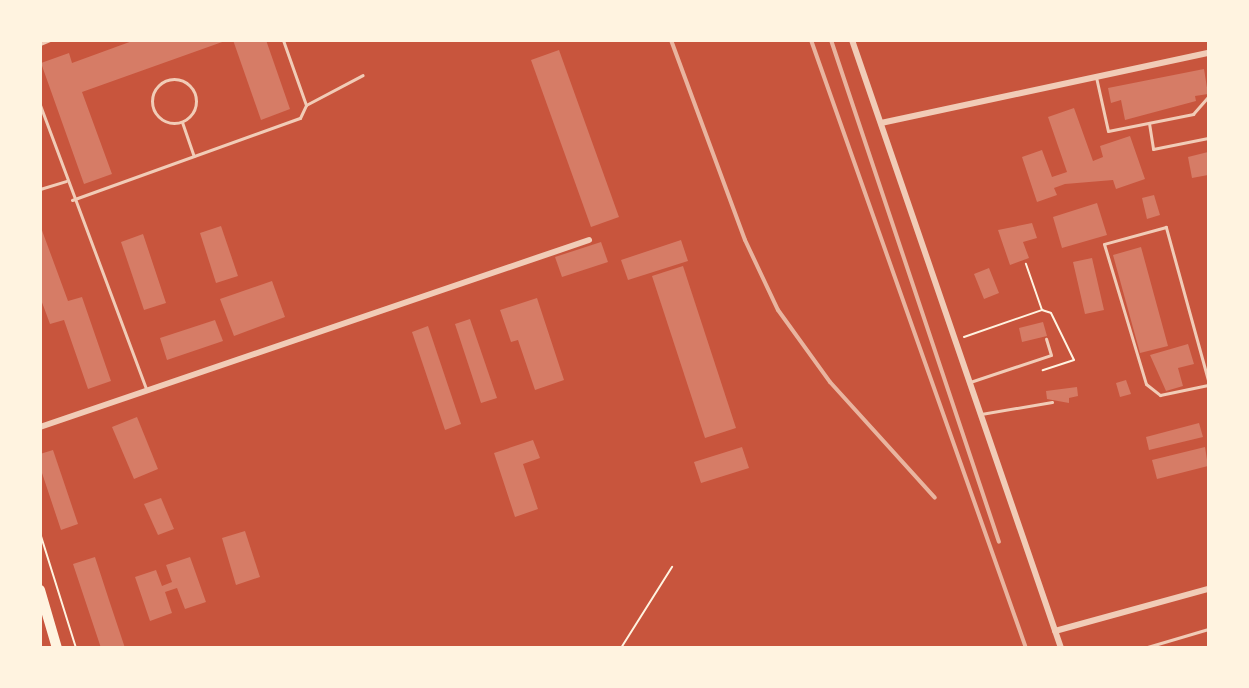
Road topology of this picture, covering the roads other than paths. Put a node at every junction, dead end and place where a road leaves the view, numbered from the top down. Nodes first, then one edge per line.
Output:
1 (50, 40) edge
2 (283, 40) edge
3 (854, 43) edge
4 (40, 44) edge
5 (1209, 53) edge
6 (363, 75) dead end
7 (1096, 77) junction
8 (1209, 98) edge
9 (40, 105) edge
10 (306, 105) junction
11 (182, 122) junction
12 (881, 123) junction
13 (1149, 123) junction
14 (1209, 138) edge
15 (194, 156) junction
16 (66, 181) junction
17 (40, 189) edge
18 (72, 200) junction
19 (589, 240) dead end
20 (1046, 339) dead end
21 (1209, 380) edge
22 (970, 382) junction
23 (1209, 385) edge
24 (148, 392) junction
25 (1052, 402) dead end
26 (981, 414) junction
27 (40, 427) edge
28 (1209, 589) edge
29 (40, 590) edge
30 (1209, 629) edge
31 (1055, 631) junction
32 (57, 648) edge
33 (1061, 648) edge
34 (1144, 648) edge

1 - 4 lane
2 - 10 lane
3 - 12 street
5 - 7 street
6 - 10 lane
7 - 12 street
7 - 13 lane
8 - 13 lane
9 - 16 lane
10 - 15 lane
11 - 11 lane
11 - 15 lane
12 - 22 street
13 - 14 lane
15 - 18 lane
16 - 17 lane
16 - 18 lane
18 - 24 lane
19 - 24 street
20 - 22 lane
21 - 23 lane
22 - 26 street
24 - 27 street
25 - 26 lane
26 - 31 street
28 - 31 street
29 - 32 main road
30 - 34 lane
31 - 33 street

